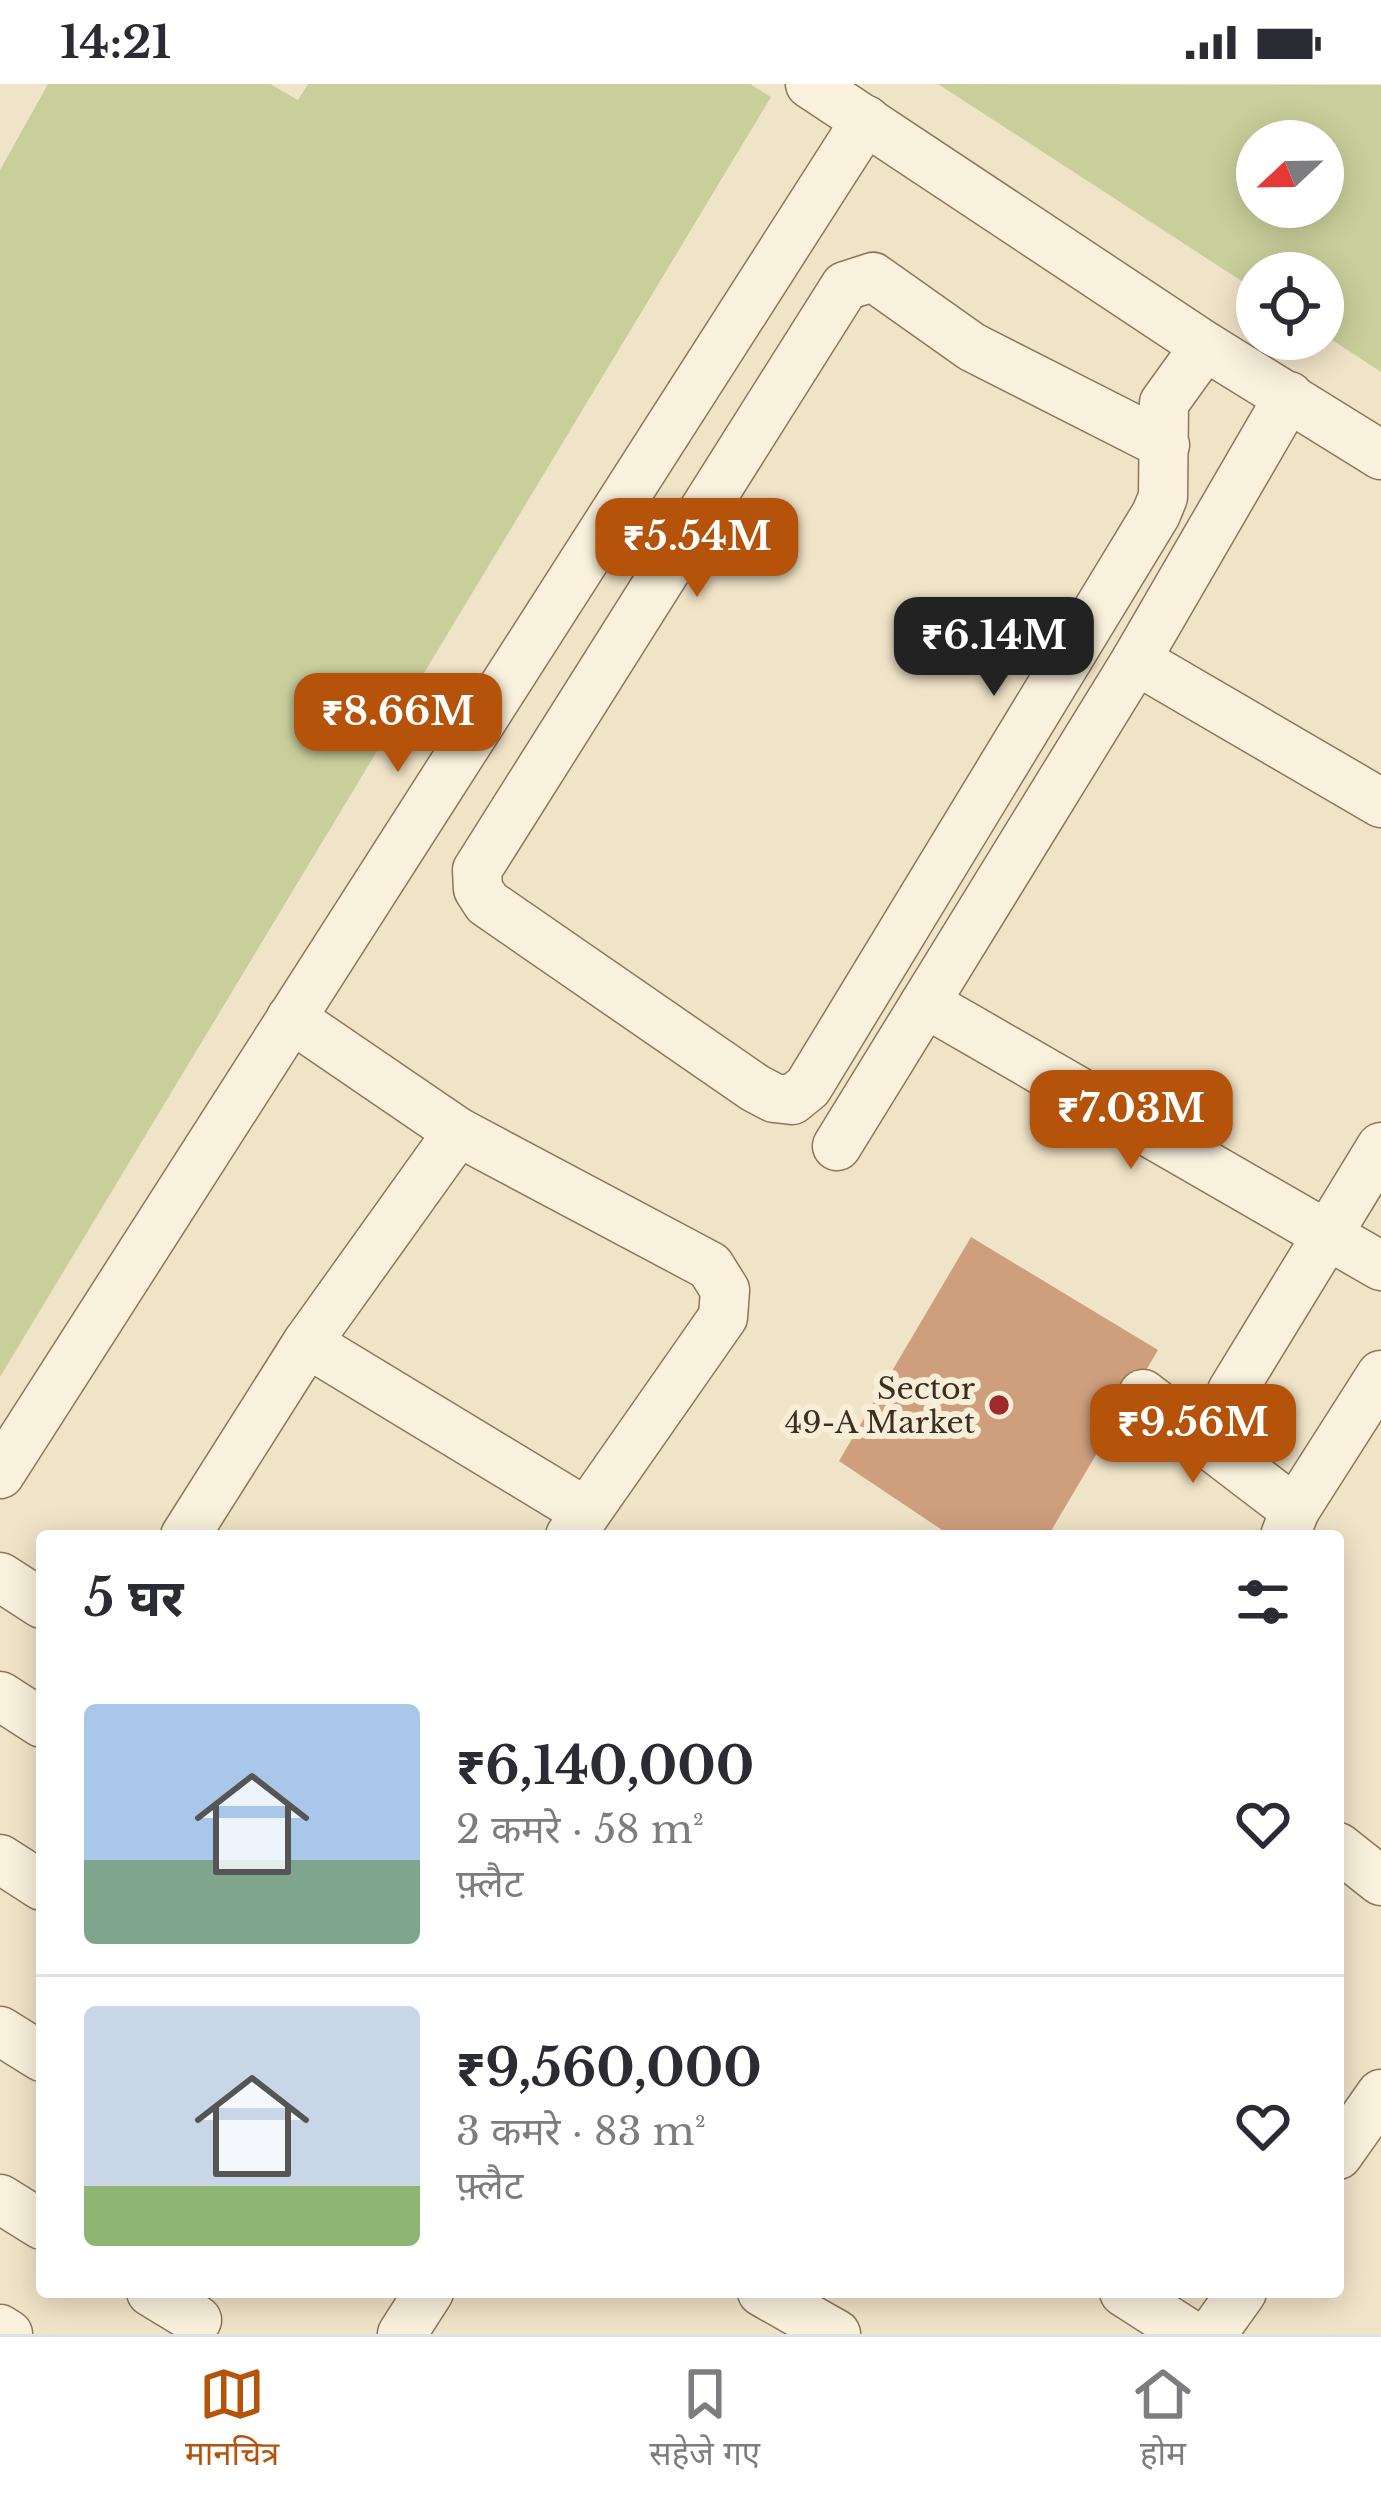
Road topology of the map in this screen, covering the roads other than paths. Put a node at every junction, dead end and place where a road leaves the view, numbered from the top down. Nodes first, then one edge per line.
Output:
1 (810, 84) edge
2 (866, 120) junction
3 (1205, 346) junction
4 (1289, 396) junction
5 (1165, 445) junction
6 (1381, 455) edge
7 (1136, 660) junction
8 (1381, 803) edge
9 (925, 1003) junction
10 (291, 1018) junction
11 (458, 1132) junction
12 (837, 1146) dead end
13 (1381, 1147) edge
14 (1326, 1237) junction
15 (1381, 1266) edge
16 (307, 1343) junction
17 (1381, 1375) edge
18 (1232, 1390) dead end
19 (1142, 1394) dead end
20 (0, 1474) edge
21 (1290, 1523) edge
22 (578, 1524) edge
23 (189, 1530) edge
24 (0, 1577) edge
25 (36, 1600) edge
26 (0, 1696) edge
27 (36, 1720) edge
28 (1344, 1852) edge
29 (0, 1859) edge
30 (1381, 1880) edge
31 (36, 1882) edge
32 (0, 2031) edge
33 (36, 2053) edge
34 (1381, 2094) edge
35 (1344, 2146) edge
36 (0, 2199) edge
37 (36, 2221) edge
38 (164, 2298) edge
39 (425, 2298) edge
40 (773, 2298) edge
41 (1133, 2298) edge
42 (1238, 2298) edge
43 (200, 2315) edge
44 (402, 2334) edge
45 (836, 2334) edge
46 (1189, 2334) edge
47 (1212, 2334) edge

1 - 2 street
2 - 3 street
2 - 10 street
3 - 4 street
3 - 5 street
4 - 6 street
4 - 7 street
5 - 5 street
7 - 8 street
7 - 9 street
9 - 12 street
9 - 14 street
10 - 11 street
10 - 20 street
11 - 16 street
11 - 22 street
13 - 14 street
14 - 15 street
14 - 18 street
16 - 22 street
16 - 23 street
17 - 21 street
19 - 21 street
24 - 25 street
26 - 27 street
28 - 30 street
29 - 31 street
32 - 33 street
34 - 35 street
36 - 37 street
38 - 43 street
39 - 44 street
40 - 45 street
41 - 46 street
42 - 47 street

